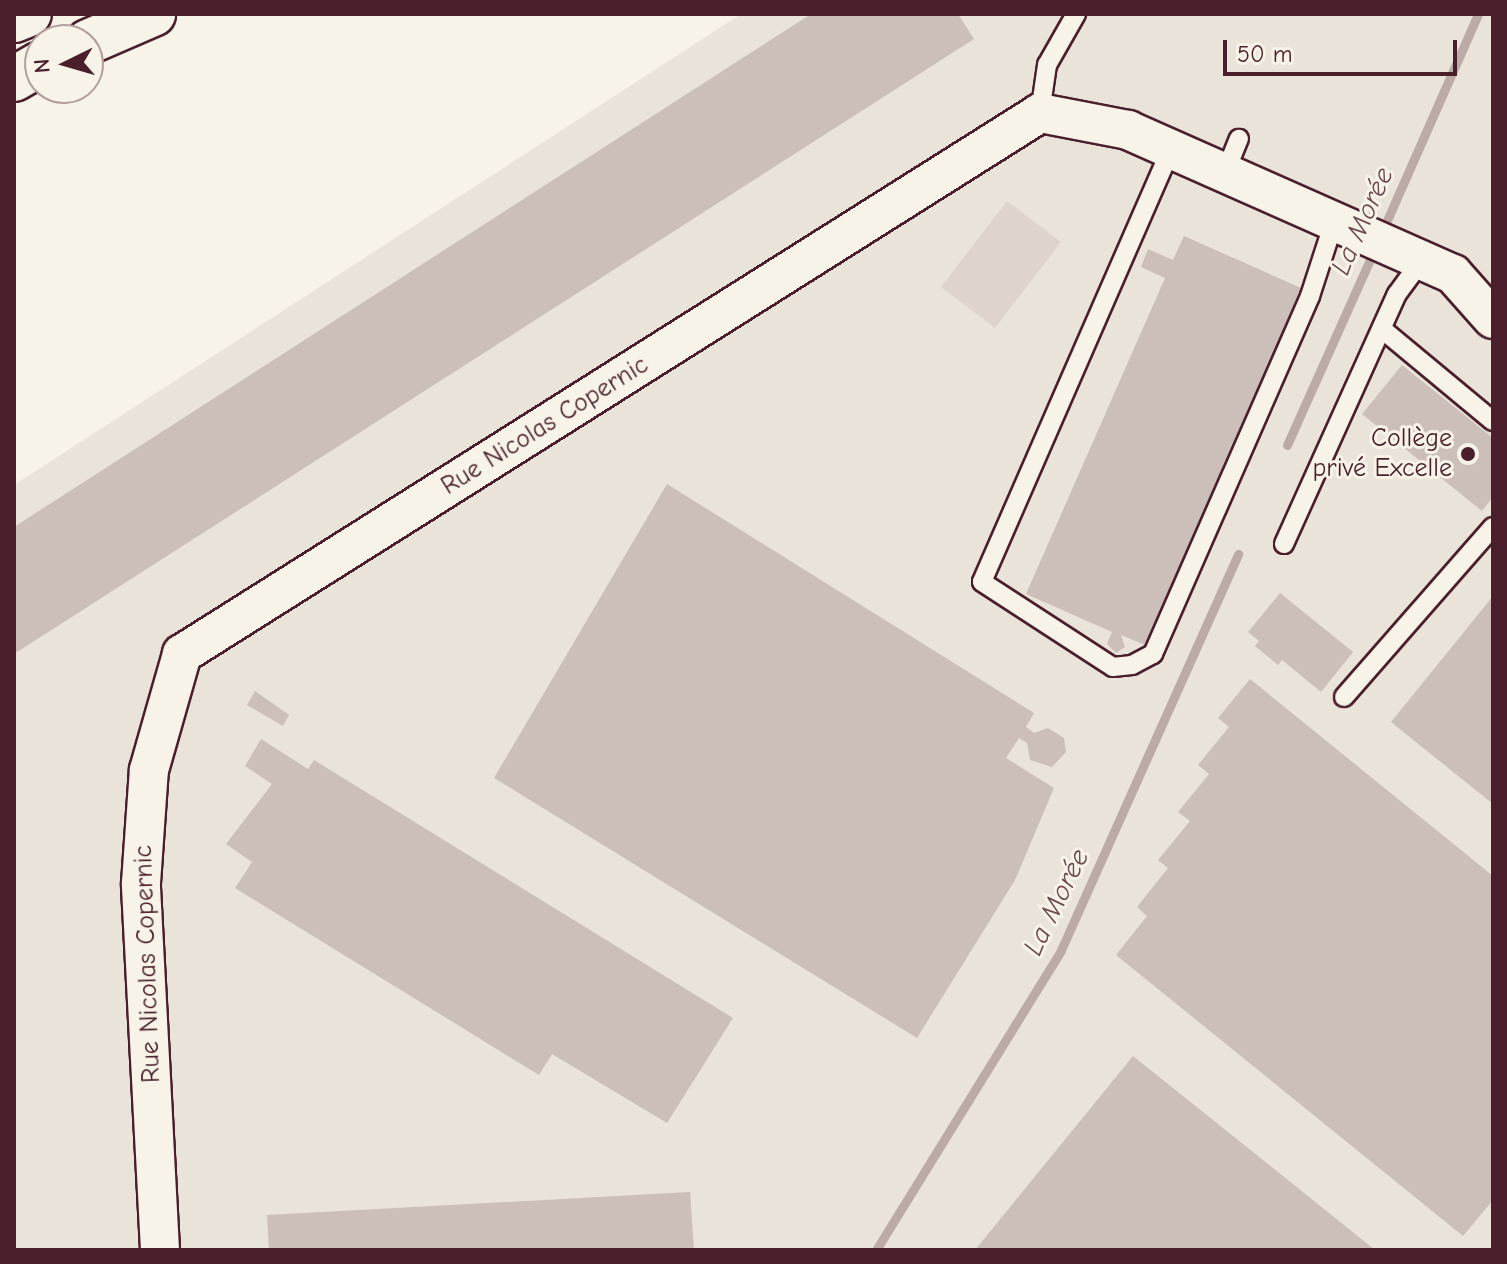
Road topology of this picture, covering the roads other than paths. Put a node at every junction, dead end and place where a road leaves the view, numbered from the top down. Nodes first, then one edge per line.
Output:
1 (29, 14) edge
2 (153, 14) edge
3 (1076, 14) edge
4 (14, 20) edge
5 (104, 35) edge
6 (1040, 113) junction
7 (1171, 149) junction
8 (1343, 226) junction
9 (1424, 261) junction
10 (1493, 319) edge
11 (1382, 329) junction
12 (1493, 421) edge
13 (1493, 527) edge
14 (1284, 544) dead end
15 (1344, 697) dead end
16 (160, 1250) edge

1 - 4 highway
2 - 5 highway
3 - 6 lane
6 - 7 street
6 - 16 street, Rue Nicolas Copernic
7 - 8 street
7 - 8 lane
8 - 9 street
9 - 10 street
9 - 11 lane
11 - 12 lane
11 - 14 lane
13 - 15 lane

